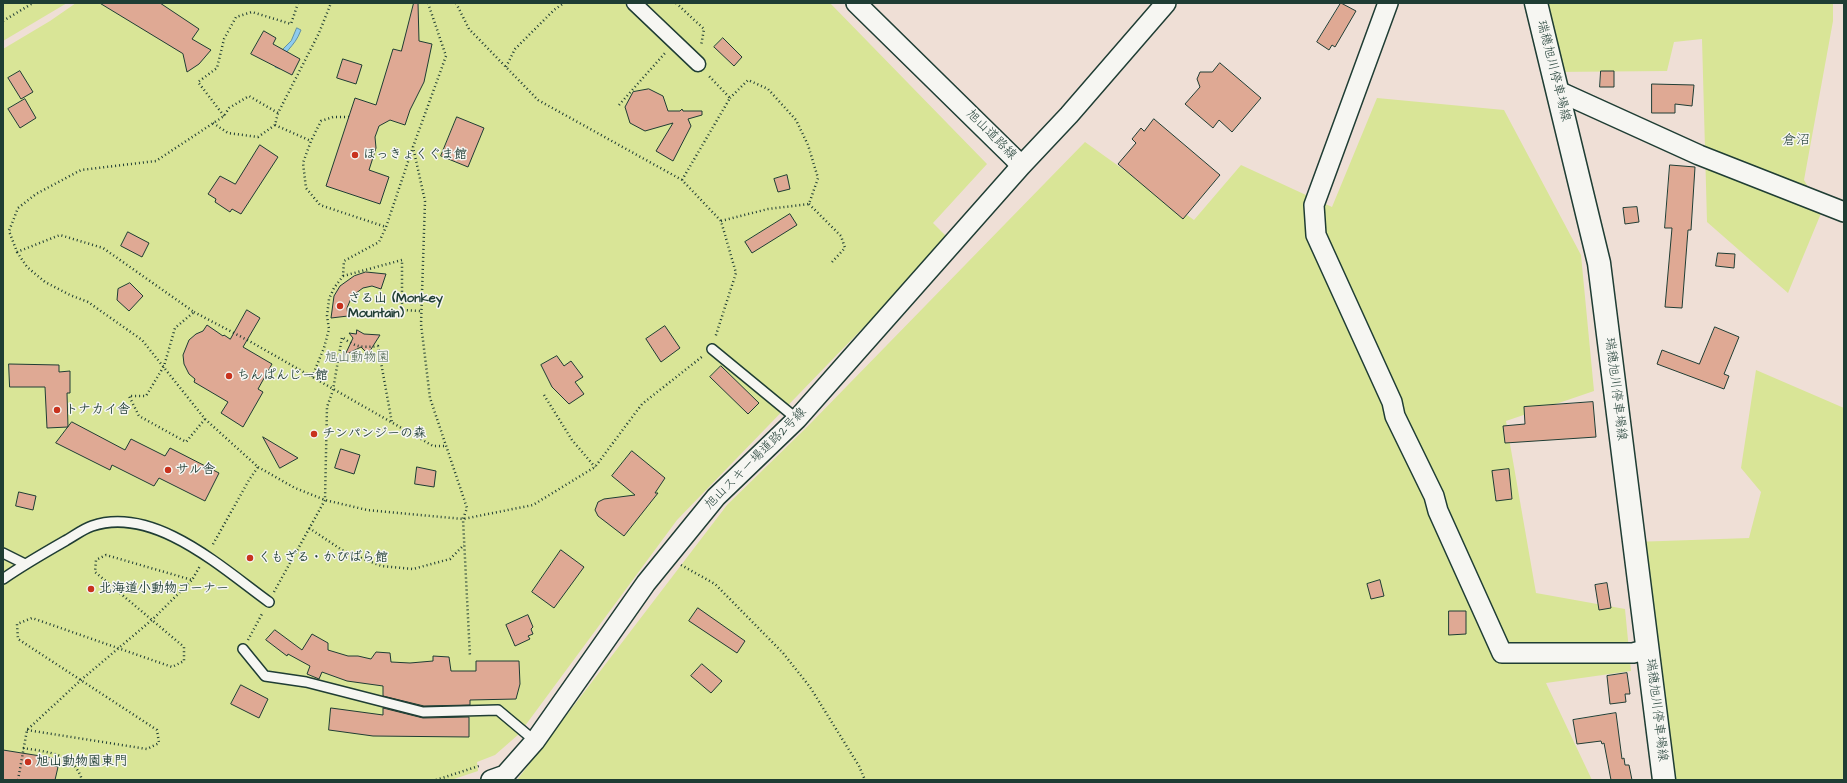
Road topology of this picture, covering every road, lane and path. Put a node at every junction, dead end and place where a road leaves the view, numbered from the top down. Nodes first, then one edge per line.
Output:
1 (34, 3) edge
2 (298, 3) edge
3 (331, 3) edge
4 (428, 3) edge
5 (456, 3) edge
6 (564, 3) edge
7 (634, 3) edge
8 (676, 3) edge
9 (856, 3) edge
10 (1166, 3) edge
11 (1388, 3) edge
12 (1536, 3) edge
13 (3, 21) edge
14 (675, 42) junction
15 (698, 64) junction
16 (506, 67) junction
17 (1558, 91) junction
18 (730, 98) junction
19 (619, 105) dead end
20 (278, 113) junction
21 (224, 116) junction
22 (349, 118) dead end
23 (213, 123) junction
24 (275, 125) junction
25 (311, 141) junction
26 (413, 147) junction
27 (1021, 166) junction
28 (682, 180) junction
29 (809, 204) junction
30 (1844, 212) edge
31 (721, 221) junction
32 (386, 227) junction
33 (17, 252) junction
34 (832, 262) dead end
35 (343, 276) junction
36 (421, 311) junction
37 (194, 312) junction
38 (712, 349) junction
39 (164, 366) junction
40 (312, 377) junction
41 (333, 390) junction
42 (544, 395) dead end
43 (206, 419) junction
44 (797, 419) junction
45 (392, 423) junction
46 (445, 446) junction
47 (258, 467) junction
48 (595, 467) junction
49 (325, 500) junction
50 (463, 519) junction
51 (309, 528) junction
52 (464, 545) junction
53 (3, 553) edge
54 (206, 556) junction
55 (25, 564) junction
56 (679, 564) dead end
57 (3, 578) edge
58 (192, 580) junction
59 (269, 602) junction
60 (153, 620) junction
61 (118, 647) junction
62 (243, 649) joint
63 (1648, 649) junction
64 (470, 657) dead end
65 (81, 680) junction
66 (27, 730) junction
67 (535, 741) junction
68 (23, 748) junction
69 (18, 780) edge
70 (82, 780) edge
71 (491, 780) edge
72 (865, 780) edge
73 (1664, 780) edge

1 - 13 path
2 - 21 path
3 - 20 path
4 - 26 path
5 - 16 path
6 - 16 path
7 - 14 street
8 - 15 path
9 - 27 street, 旭山道路線
10 - 27 street, 旭山道路線
11 - 63 street
12 - 17 main road, 瑞穂旭川停車場線
14 - 15 street
14 - 19 path
15 - 18 path
16 - 28 path
17 - 30 street
17 - 63 main road, 瑞穂旭川停車場線
18 - 28 path
18 - 29 path
20 - 21 path
20 - 24 path
21 - 23 path
22 - 25 path
23 - 24 path
23 - 33 path
24 - 25 path
25 - 32 path
26 - 32 path
26 - 36 path
27 - 44 street, 旭山スキー場道路2号線
28 - 31 path
29 - 31 path
29 - 34 path
31 - 38 path
32 - 35 path
33 - 37 path
33 - 39 path
35 - 36 path
35 - 40 path
36 - 46 path
37 - 39 path
37 - 40 path
38 - 44 lane
38 - 48 path
39 - 43 path
39 - 43 path
40 - 41 path
41 - 45 path
41 - 45 path
41 - 49 path
42 - 48 path
43 - 47 path
44 - 67 street, 旭山スキー場道路2号線
45 - 46 path
46 - 50 path
47 - 49 path
47 - 54 path
48 - 50 path
49 - 50 path
49 - 51 path
50 - 52 path
51 - 52 path
51 - 59 path
52 - 64 path
53 - 55 lane
54 - 55 lane
54 - 58 path
54 - 59 lane
55 - 57 lane
56 - 72 path
58 - 60 path
58 - 60 path
59 - 62 path
60 - 61 path
60 - 61 path
61 - 65 path
61 - 65 path
62 - 67 lane
63 - 73 main road, 瑞穂旭川停車場線
65 - 66 path
65 - 66 path
66 - 68 path
67 - 71 street, 旭山スキー場道路2号線
68 - 69 path
68 - 70 path

